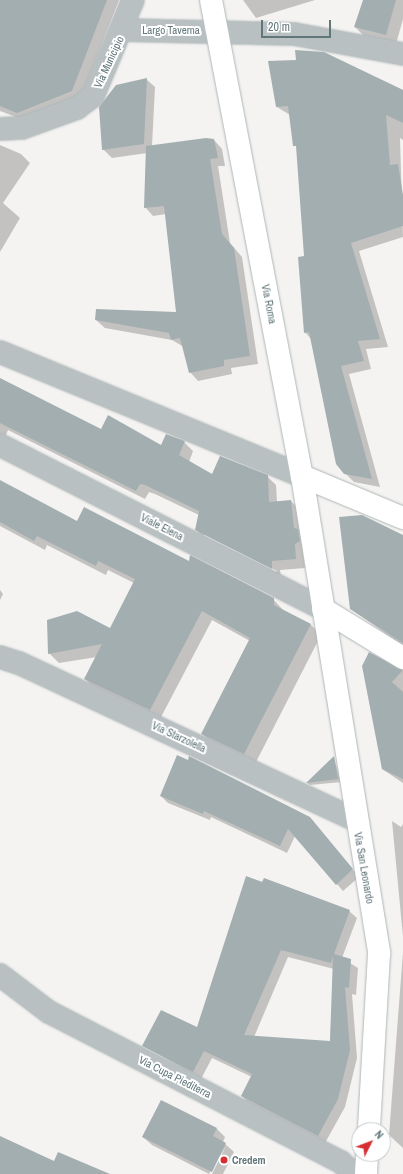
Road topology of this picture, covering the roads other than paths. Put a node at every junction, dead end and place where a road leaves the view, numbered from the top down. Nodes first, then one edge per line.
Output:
1 (133, 0) edge
2 (211, 0) edge
3 (123, 30) junction
4 (218, 30) junction
5 (401, 49) edge
6 (0, 129) edge
7 (0, 352) edge
8 (0, 445) edge
9 (302, 476) junction
10 (403, 518) edge
11 (323, 609) junction
12 (0, 657) edge
13 (403, 658) edge
14 (356, 820) junction
15 (0, 975) edge
16 (369, 1122) edge
17 (367, 1162) edge
18 (353, 1174) edge
19 (366, 1174) edge

1 - 3 street, Via Municipio
2 - 4 main road, Via Roma
3 - 4 street, Largo Taverna
3 - 6 street, Via Municipio
4 - 5 street, Largo Taverna
4 - 9 main road, Via Roma
7 - 9 street
8 - 11 street, Viale Elena
9 - 10 main road
9 - 11 main road, Via Roma
11 - 13 main road
11 - 14 main road, Via San Leonardo
12 - 14 street, Via Starzolella
14 - 16 main road, Via San Leonardo
15 - 18 street, Via Cupa Piediterra
17 - 19 main road

